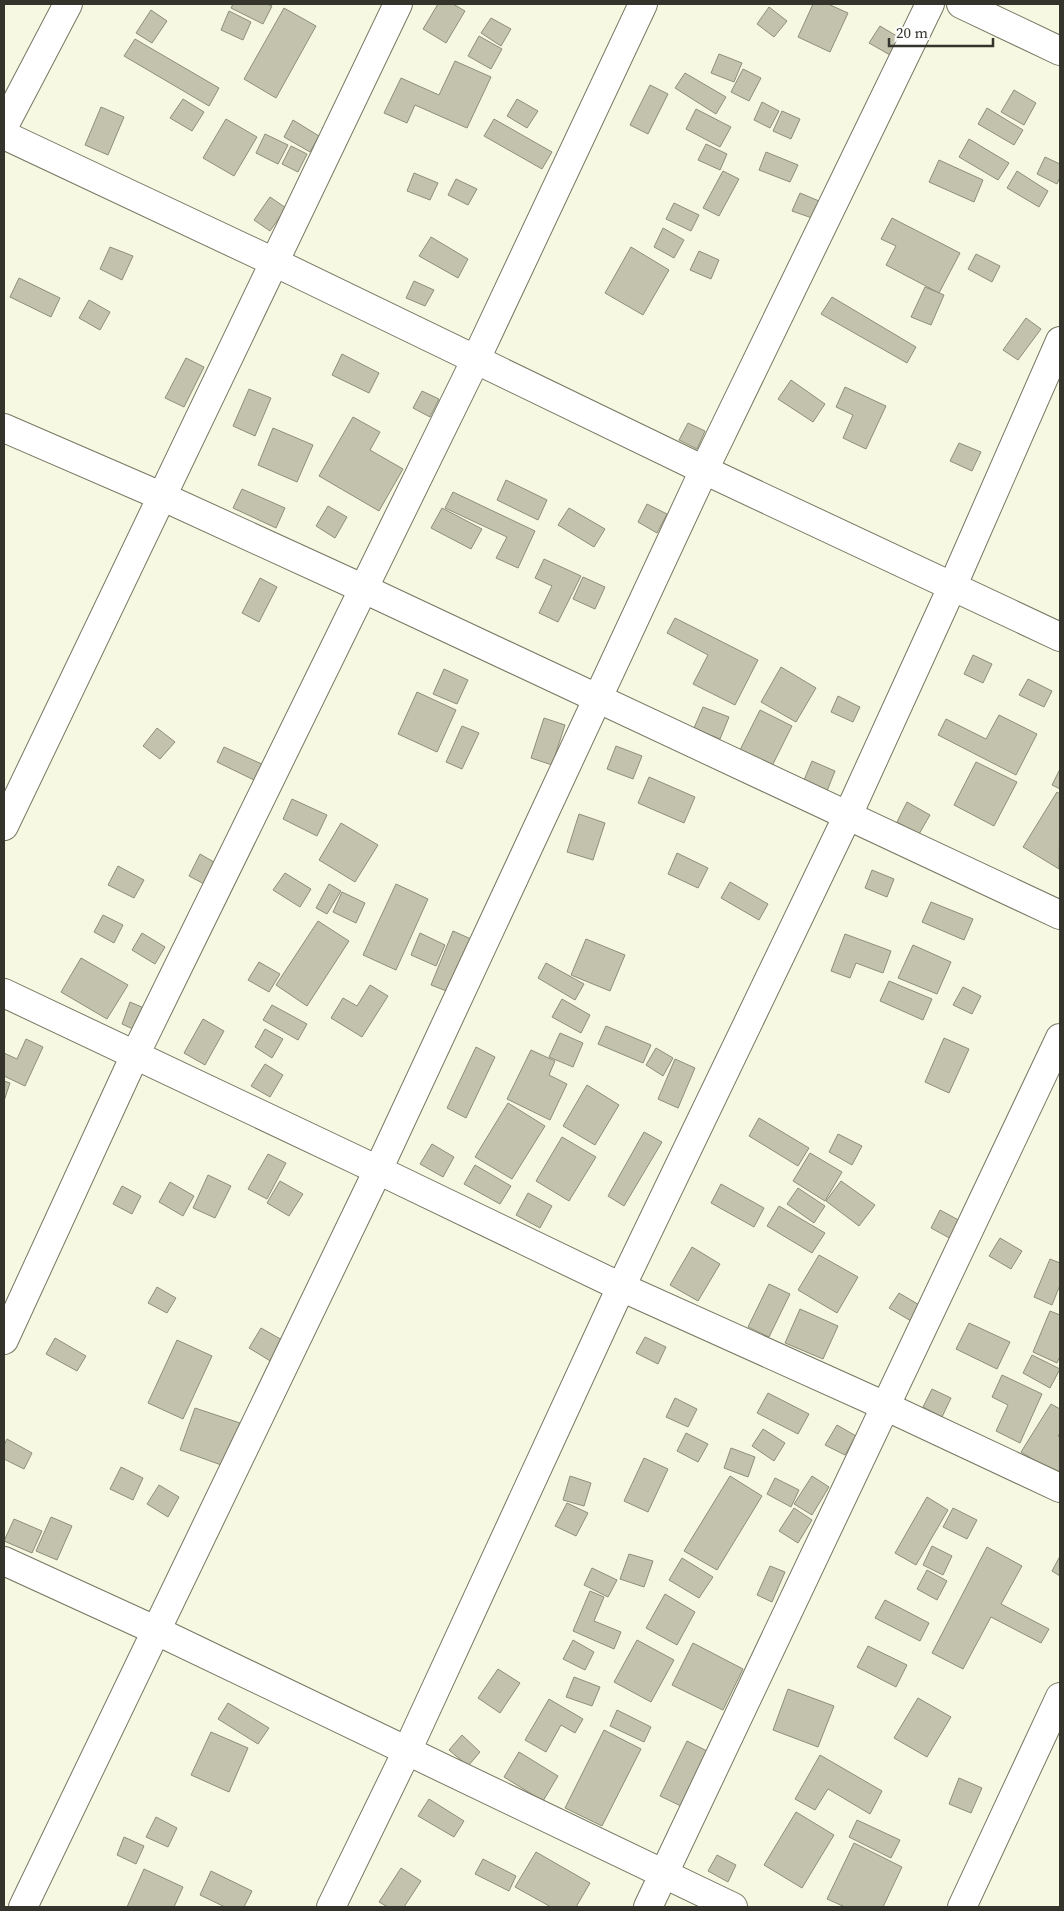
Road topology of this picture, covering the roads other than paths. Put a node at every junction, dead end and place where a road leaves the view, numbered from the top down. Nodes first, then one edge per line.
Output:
1 (68, 4) edge
2 (398, 4) edge
3 (643, 4) edge
4 (930, 4) edge
5 (961, 4) edge
6 (1060, 51) edge
7 (4, 126) edge
8 (4, 135) edge
9 (274, 262) junction
10 (1060, 341) edge
11 (476, 359) junction
12 (4, 428) edge
13 (704, 470) junction
14 (161, 496) junction
15 (953, 585) junction
16 (362, 588) junction
17 (1060, 637) edge
18 (597, 697) junction
19 (848, 816) junction
20 (4, 826) edge
21 (1060, 915) edge
22 (4, 993) edge
23 (1060, 1038) edge
24 (136, 1055) junction
25 (378, 1170) junction
26 (621, 1288) junction
27 (4, 1340) edge
28 (885, 1406) junction
29 (1060, 1488) edge
30 (4, 1561) edge
31 (157, 1631) junction
32 (1060, 1697) edge
33 (407, 1751) junction
34 (663, 1874) junction
35 (23, 1907) edge
36 (331, 1907) edge
37 (648, 1907) edge
38 (733, 1907) edge
39 (962, 1907) edge

1 - 7 street
2 - 9 street
3 - 11 street
4 - 13 street
5 - 6 street
8 - 9 street
9 - 11 street
9 - 14 street
10 - 15 street
11 - 13 street
11 - 16 street
12 - 14 street
13 - 15 street
13 - 18 street
14 - 16 street
14 - 20 street
15 - 17 street
15 - 19 street
16 - 18 street
16 - 24 street
18 - 19 street
18 - 25 street
19 - 21 street
19 - 26 street
22 - 24 street
23 - 28 street
24 - 25 street
24 - 27 street
25 - 26 street
25 - 31 street
26 - 28 street
26 - 33 street
28 - 29 street
28 - 34 street
30 - 31 street
31 - 33 street
31 - 35 street
32 - 39 street
33 - 34 street
33 - 36 street
34 - 37 street
34 - 38 street

